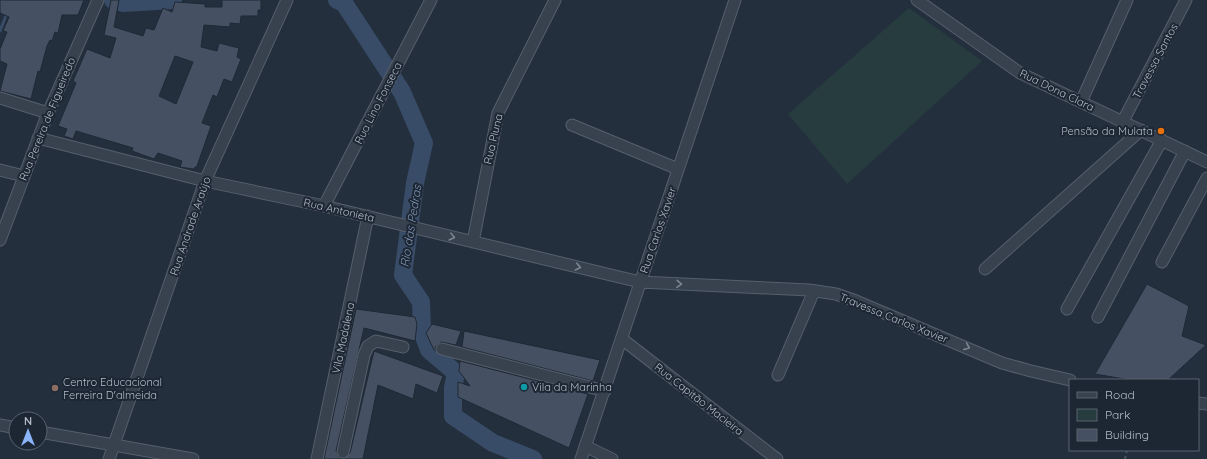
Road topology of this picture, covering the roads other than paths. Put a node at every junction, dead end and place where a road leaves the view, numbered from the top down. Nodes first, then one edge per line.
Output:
1 (98, 0) edge
2 (287, 0) edge
3 (431, 0) edge
4 (555, 0) edge
5 (735, 0) edge
6 (917, 0) edge
7 (1127, 0) edge
8 (1186, 0) edge
9 (0, 98) edge
10 (1080, 102) junction
11 (48, 113) junction
12 (1123, 121) junction
13 (572, 125) dead end
14 (1141, 130) junction
15 (38, 138) junction
16 (1162, 140) junction
17 (1185, 151) junction
18 (1207, 162) edge
19 (678, 169) junction
20 (0, 170) edge
21 (24, 176) junction
22 (1207, 178) edge
23 (204, 181) junction
24 (324, 206) junction
25 (368, 216) junction
26 (0, 240) edge
27 (473, 242) junction
28 (1162, 262) dead end
29 (985, 269) dead end
30 (640, 282) junction
31 (814, 291) junction
32 (1067, 310) dead end
33 (1098, 318) dead end
34 (622, 339) junction
35 (403, 347) dead end
36 (442, 349) dead end
37 (778, 375) dead end
38 (1069, 380) edge
39 (605, 391) junction
40 (48, 434) edge
41 (114, 446) junction
42 (585, 446) junction
43 (343, 452) dead end
44 (109, 459) edge
45 (194, 459) edge
46 (317, 459) edge
47 (581, 459) edge
48 (612, 459) edge
49 (777, 459) edge

1 - 11 street, Rua Pereira de Figueiredo
2 - 23 street, Rua Andrade Araújo
3 - 24 street, Rua Lino Fonseca
4 - 27 street, Rua Piuna
5 - 19 street, Rua Carlos Xavier
6 - 10 street, Rua Dona Clara
7 - 10 street
8 - 12 street, Travessa Santos
9 - 11 street
10 - 12 street, Rua Dona Clara
11 - 15 street, Rua Pereira de Figueiredo
12 - 14 street, Rua Dona Clara
13 - 19 street
14 - 16 street, Rua Dona Clara
14 - 29 street
15 - 21 street, Rua Pereira de Figueiredo
15 - 23 street, Rua Antonieta
16 - 17 street, Rua Dona Clara
16 - 32 street
17 - 18 street, Rua Dona Clara
17 - 33 street
19 - 30 street, Rua Carlos Xavier
20 - 21 street
21 - 26 street, Rua Pereira de Figueiredo
22 - 28 street
23 - 24 street, Rua Antonieta
23 - 41 street, Rua Andrade Araújo
24 - 25 street, Rua Antonieta
25 -> 27 street, Rua Antonieta
25 - 46 street, Vila Madalena
27 -> 30 street, Rua Antonieta
30 -> 31 street, Travessa Carlos Xavier
30 - 34 street, Rua Carlos Xavier
31 - 37 street
31 -> 38 street, Travessa Carlos Xavier
34 - 39 street, Rua Carlos Xavier
34 - 49 street, Rua Capitão Macieira
35 - 43 street
36 - 39 street
39 - 42 street, Rua Carlos Xavier
40 - 41 street
41 - 44 street, Rua Andrade Araújo
41 - 45 street
42 - 47 street, Rua Carlos Xavier
42 - 48 street

